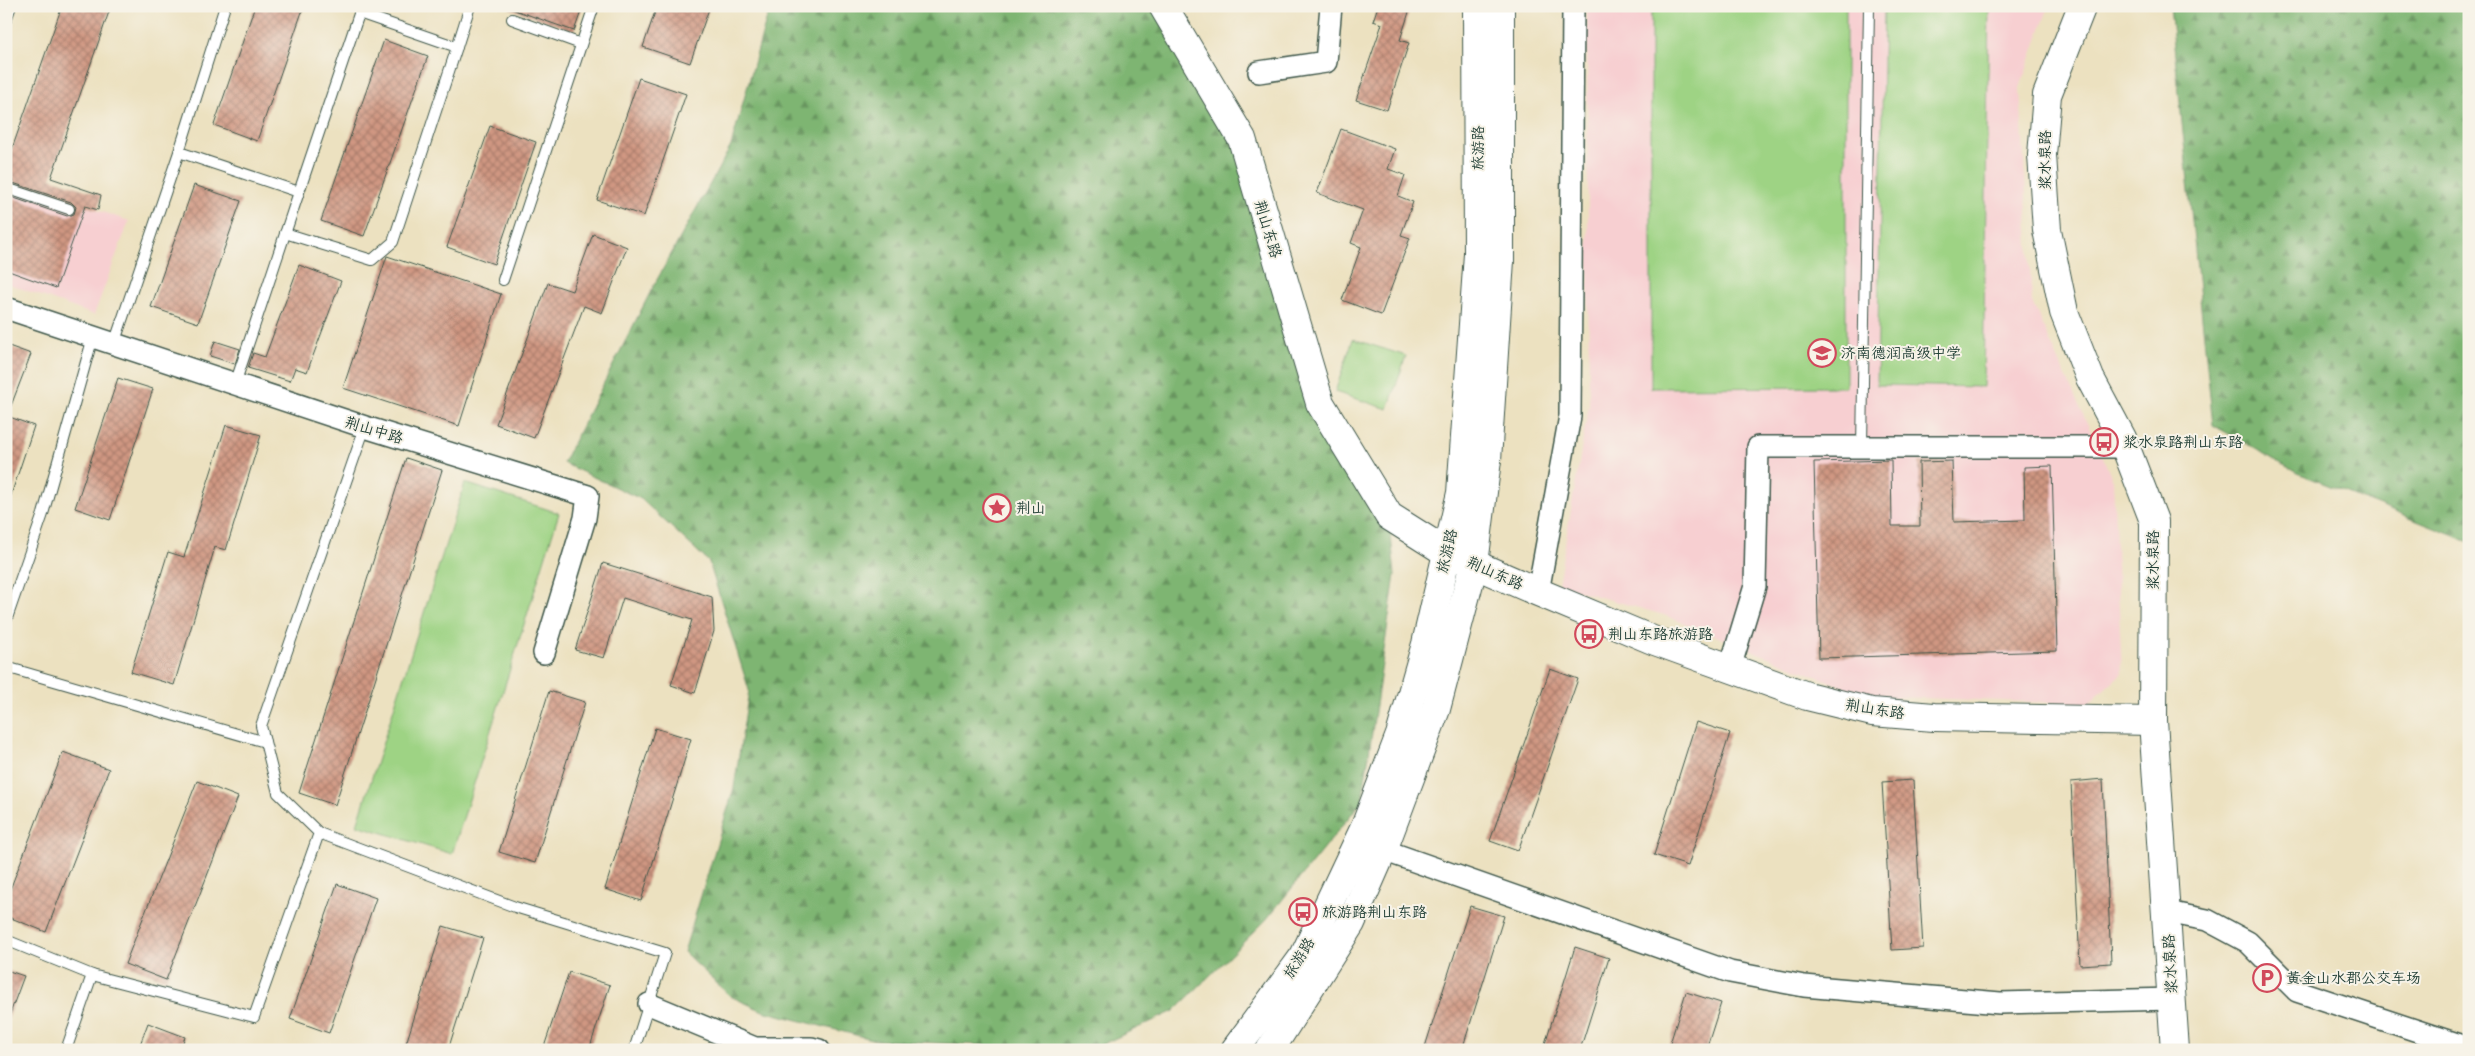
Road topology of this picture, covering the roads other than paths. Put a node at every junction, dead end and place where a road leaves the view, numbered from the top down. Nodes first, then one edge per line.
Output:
1 (11, 6) edge
2 (225, 6) edge
3 (470, 6) edge
4 (594, 6) edge
5 (1163, 6) edge
6 (1331, 6) edge
7 (1478, 6) edge
8 (1500, 6) edge
9 (1573, 6) edge
10 (1869, 6) edge
11 (2082, 6) edge
12 (360, 10) edge
13 (512, 19) dead end
14 (6, 20) edge
15 (581, 44) junction
16 (457, 46) junction
17 (1259, 72) dead end
18 (179, 152) junction
19 (6, 188) edge
20 (299, 192) junction
21 (69, 209) dead end
22 (285, 233) junction
23 (504, 280) dead end
24 (6, 308) edge
25 (94, 337) junction
26 (114, 344) junction
27 (235, 384) junction
28 (365, 427) junction
29 (1862, 447) junction
30 (2125, 448) junction
31 (1446, 552) junction
32 (1474, 564) junction
33 (1538, 592) junction
34 (6, 622) edge
35 (544, 653) dead end
36 (6, 667) edge
37 (1730, 668) junction
38 (2152, 721) junction
39 (265, 742) junction
40 (318, 833) junction
41 (1383, 850) junction
42 (2167, 912) junction
43 (6, 940) edge
44 (92, 975) junction
45 (2172, 999) junction
46 (649, 1004) junction
47 (2469, 1048) edge
48 (66, 1050) edge
49 (634, 1050) edge
50 (819, 1050) edge
51 (1236, 1050) edge
52 (1270, 1050) edge
53 (2176, 1050) edge

1 - 14 lane
2 - 18 lane
3 - 16 lane
4 - 15 lane
5 - 31 main road, 荆山东路
6 - 17 street
7 - 31 main road, 旅游路
8 - 32 main road, 旅游路
9 - 33 street
10 - 29 lane
11 - 30 main road, 浆水泉路
12 - 16 lane
12 - 20 lane
13 - 15 lane
15 - 23 lane
16 - 22 lane
18 - 20 lane
18 - 26 lane
19 - 21 lane
20 - 22 lane
22 - 27 lane
24 - 25 street, 荆山中路
25 - 26 street, 荆山中路
25 - 34 lane
26 - 27 street, 荆山中路
27 - 28 street, 荆山中路
28 - 35 street, 荆山中路
28 - 39 lane
29 - 30 street
29 - 37 street
30 - 38 main road, 浆水泉路
31 - 32 main road, 荆山东路
31 - 51 main road, 旅游路
32 - 33 main road, 荆山东路
32 - 41 main road, 旅游路
33 - 37 main road, 荆山东路
36 - 39 lane
37 - 38 main road, 荆山东路
38 - 42 main road, 浆水泉路
39 - 40 lane
40 - 44 lane
40 - 46 lane
41 - 45 street
41 - 52 main road, 旅游路
42 - 45 main road, 浆水泉路
42 - 47 street
43 - 44 lane
44 - 48 lane
45 - 53 main road, 浆水泉路
46 - 49 lane
46 - 50 street

